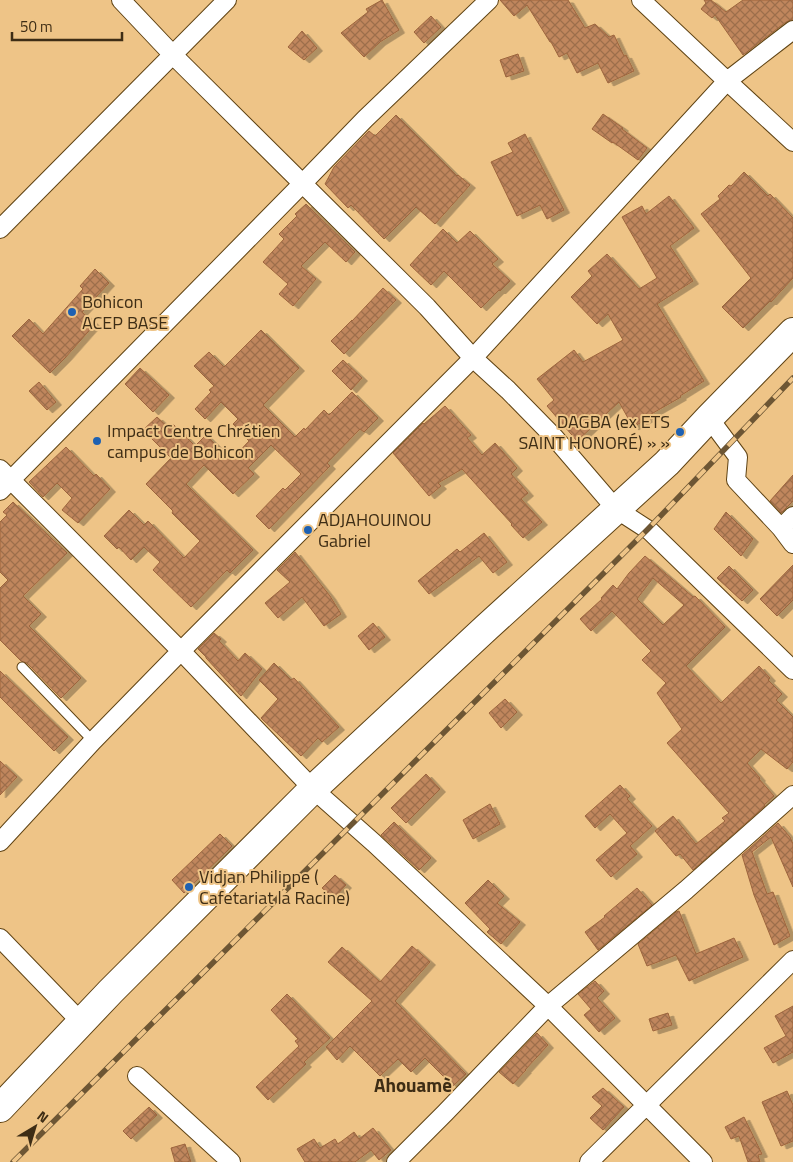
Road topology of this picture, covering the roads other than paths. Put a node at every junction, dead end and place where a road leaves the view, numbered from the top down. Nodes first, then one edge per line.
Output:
1 (121, 0) edge
2 (226, 0) edge
3 (489, 0) edge
4 (642, 0) edge
5 (793, 30) edge
6 (172, 55) junction
7 (726, 81) junction
8 (793, 142) edge
9 (304, 183) junction
10 (0, 229) edge
11 (793, 332) edge
12 (473, 358) junction
13 (709, 418) junction
14 (4, 479) edge
15 (616, 509) junction
16 (787, 522) edge
17 (793, 544) edge
18 (180, 651) junction
19 (22, 667) dead end
20 (793, 670) edge
21 (94, 741) junction
22 (313, 789) junction
23 (793, 794) edge
24 (0, 842) edge
25 (0, 938) edge
26 (793, 960) edge
27 (548, 1006) junction
28 (81, 1022) junction
29 (136, 1076) dead end
30 (646, 1104) junction
31 (0, 1108) edge
32 (231, 1162) edge
33 (396, 1162) edge
34 (589, 1162) edge
35 (703, 1162) edge

1 - 6 street
2 - 6 street
3 - 9 street
4 - 7 street
5 - 7 street
6 - 9 street
6 - 10 street
7 - 8 street
7 - 12 street
9 - 12 street
9 - 14 street
11 - 13 highway
12 - 15 street
12 - 18 street
13 - 15 highway
13 - 16 street
14 - 18 street
15 - 20 street
15 - 22 highway
16 - 17 street
18 - 21 street
18 - 22 street
19 - 21 lane
21 - 24 street
22 - 27 street
22 - 28 highway
23 - 27 street
25 - 28 street
26 - 30 street
27 - 30 street
27 - 33 street
28 - 31 highway
29 - 32 street
30 - 34 street
30 - 35 street

